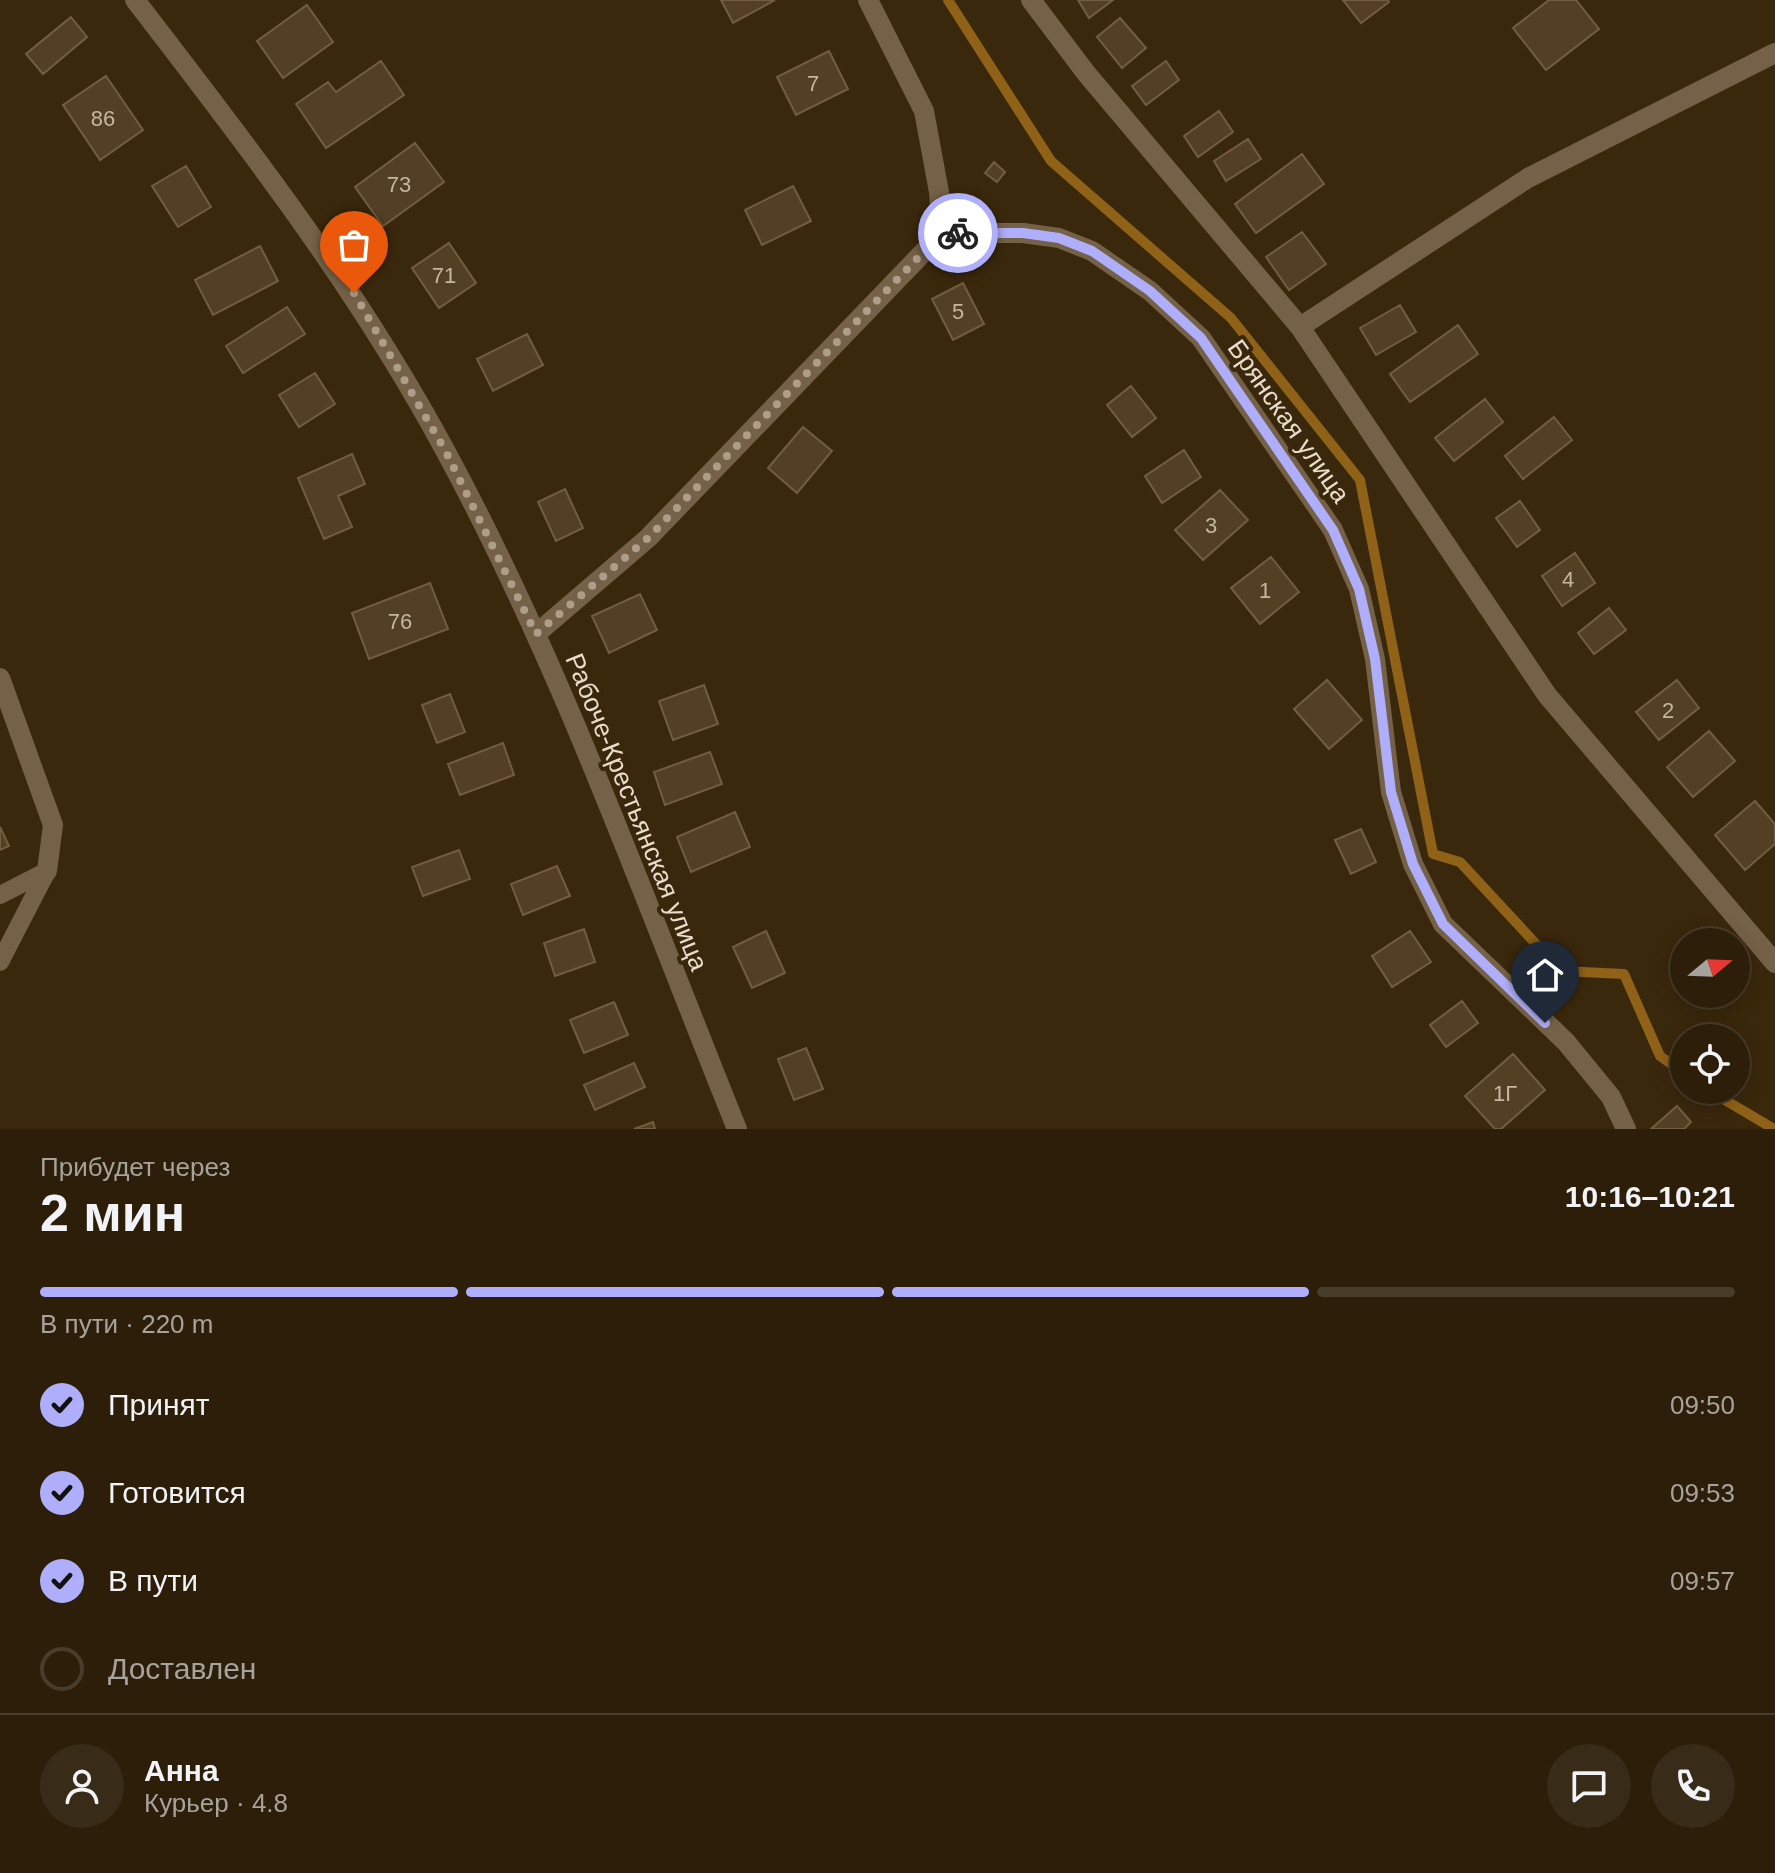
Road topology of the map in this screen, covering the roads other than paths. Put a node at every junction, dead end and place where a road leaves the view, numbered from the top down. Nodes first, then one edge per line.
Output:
1 (135, 0) edge
2 (868, 0) edge
3 (1031, 0) edge
4 (1775, 53) edge
5 (942, 233) junction
6 (1300, 327) junction
7 (536, 634) junction
8 (0, 678) edge
9 (47, 871) junction
10 (0, 895) edge
11 (0, 962) edge
12 (1775, 963) edge
13 (737, 1129) edge
14 (1626, 1129) edge

1 - 7 street, Рабоче-Крестьянская улица
2 - 5 street
3 - 6 street
4 - 6 street
5 - 7 street
5 - 14 street, Брянская улица
6 - 12 street
7 - 13 street, Рабоче-Крестьянская улица
8 - 9 street
9 - 10 lane
9 - 11 lane

